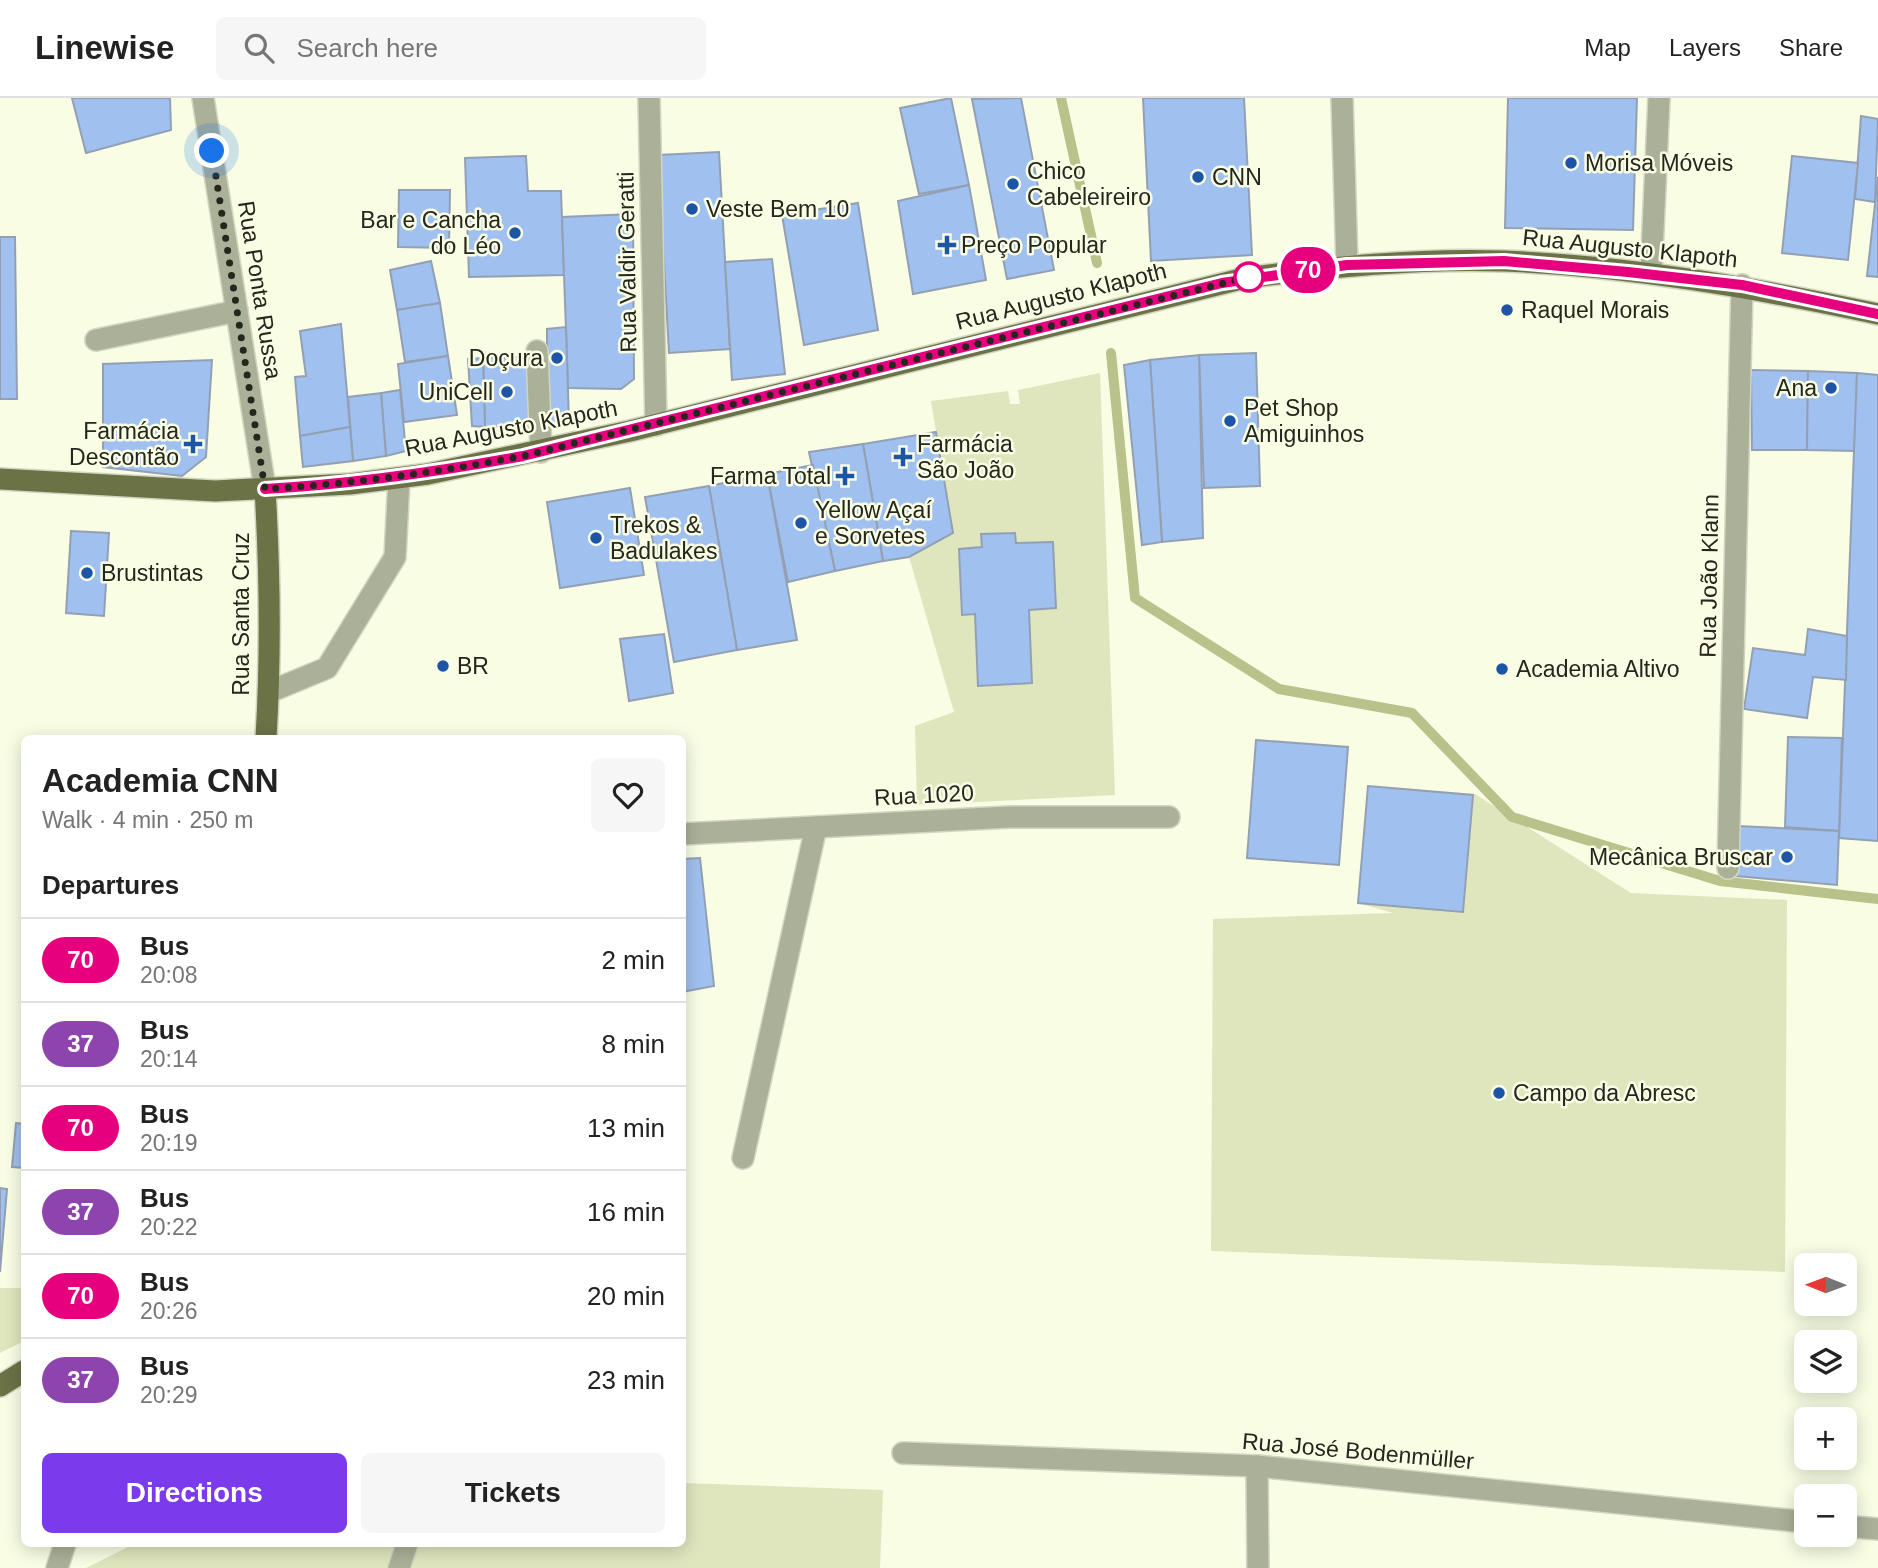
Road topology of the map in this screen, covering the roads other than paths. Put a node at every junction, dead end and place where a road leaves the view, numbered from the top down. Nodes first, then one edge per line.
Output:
1 (203, 98) edge
2 (649, 98) edge
3 (1342, 98) edge
4 (1659, 98) edge
5 (1347, 265) junction
6 (1651, 274) junction
7 (1742, 285) junction
8 (237, 311) junction
9 (1878, 314) edge
10 (96, 340) dead end
11 (537, 351) dead end
12 (656, 425) junction
13 (541, 452) junction
14 (398, 478) junction
15 (0, 479) edge
16 (265, 489) junction
17 (269, 692) junction
18 (266, 735) edge
19 (1169, 817) dead end
20 (816, 827) junction
21 (686, 834) edge
22 (1728, 868) dead end
23 (743, 1158) dead end
24 (21, 1373) edge
25 (0, 1387) edge
26 (903, 1453) dead end
27 (1257, 1466) junction
28 (1794, 1521) edge
29 (1857, 1528) edge
30 (1878, 1530) edge
31 (64, 1547) edge
32 (406, 1547) edge
33 (57, 1568) edge
34 (398, 1568) edge
35 (1258, 1568) edge

1 - 8 street, Rua Ponta Russa
2 - 12 street, Rua Valdir Geratti
3 - 5 street
4 - 6 street
5 - 6 main road, Rua Augusto Klapoth
5 - 12 main road, Rua Augusto Klapoth
6 - 7 main road, Rua Augusto Klapoth
7 - 9 main road, Rua Augusto Klapoth
7 - 22 street, Rua João Klann
8 - 10 street
8 - 16 street, Rua Ponta Russa
11 - 13 street
12 - 13 main road, Rua Augusto Klapoth
13 - 14 main road, Rua Augusto Klapoth
14 - 16 main road, Rua Augusto Klapoth
14 - 17 street
15 - 16 main road, Rua Augusto Klapoth
16 - 17 main road, Rua Santa Cruz
17 - 18 main road, Rua Santa Cruz
19 - 20 street, Rua 1020
20 - 21 street, Rua 1020
20 - 23 street
24 - 25 main road
26 - 27 street, Rua José Bodenmüller
27 - 28 street, Rua José Bodenmüller
27 - 35 street
29 - 30 street
31 - 33 street
32 - 34 street

